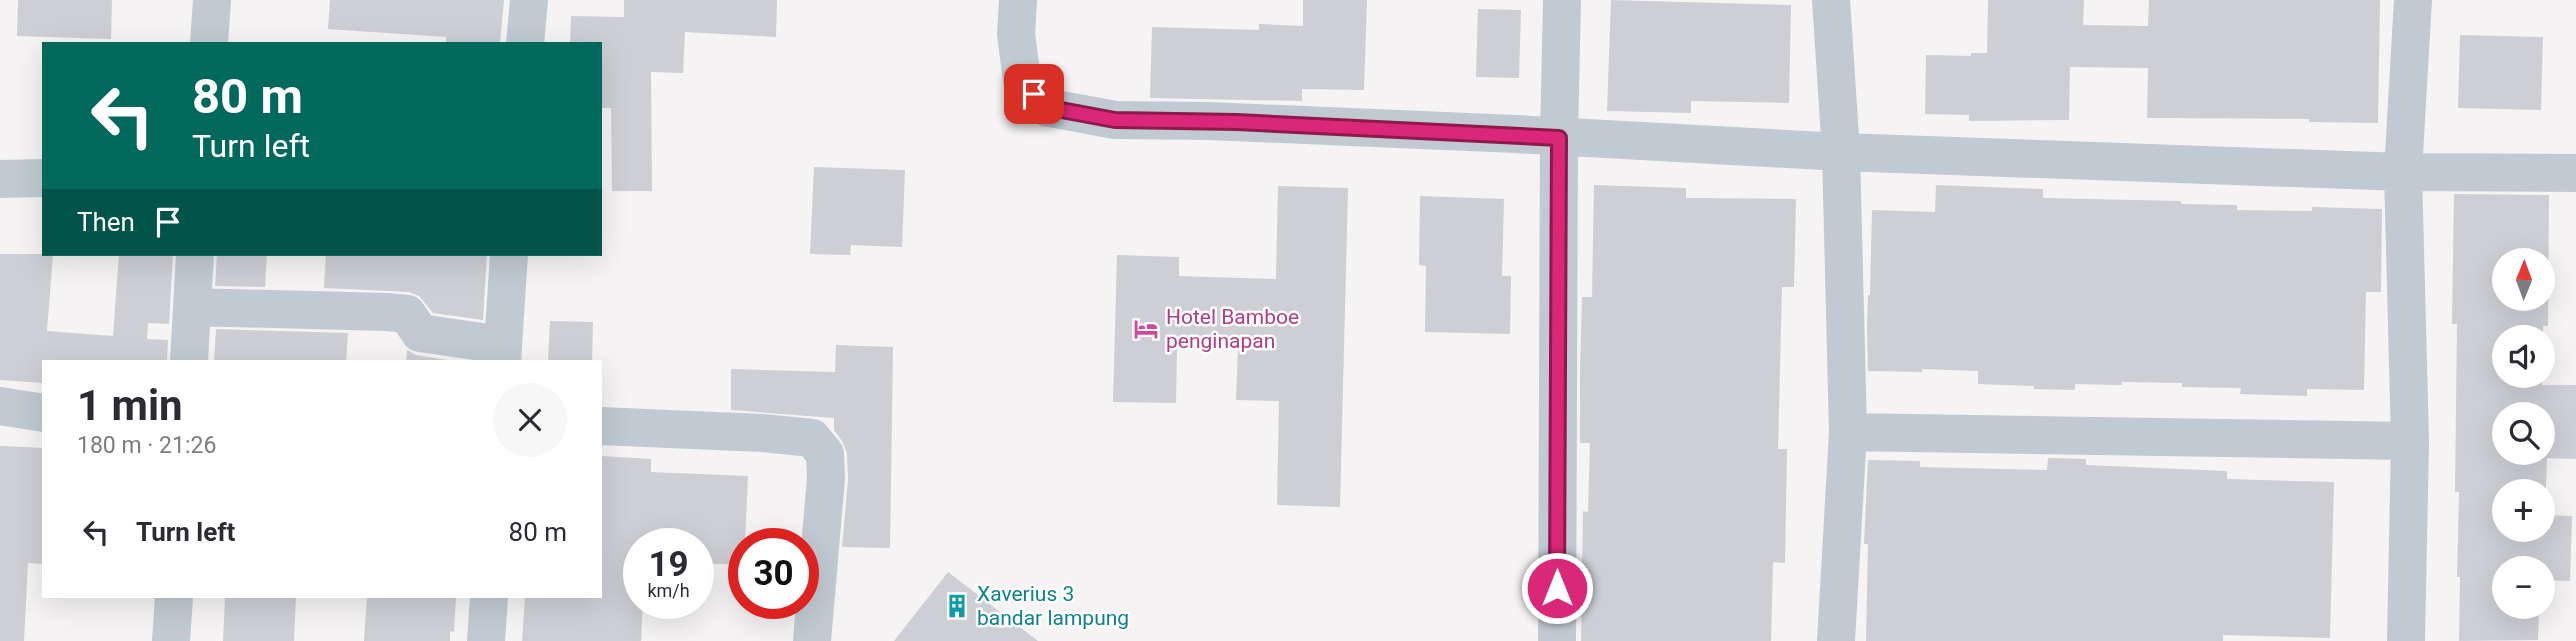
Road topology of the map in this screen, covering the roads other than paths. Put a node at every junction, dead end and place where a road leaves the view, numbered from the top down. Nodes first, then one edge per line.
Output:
1 (212, 0) edge
2 (528, 0) edge
3 (1018, 0) edge
4 (1562, 0) edge
5 (1831, 0) edge
6 (2413, 0) edge
7 (209, 42) edge
8 (525, 42) edge
9 (1559, 138) junction
10 (1841, 152) junction
11 (2403, 172) junction
12 (2576, 173) edge
13 (42, 178) edge
14 (0, 179) edge
15 (195, 256) edge
16 (509, 256) edge
17 (192, 307) junction
18 (502, 354) edge
19 (189, 360) edge
20 (0, 406) edge
21 (42, 413) edge
22 (602, 426) edge
23 (1848, 432) junction
24 (2410, 442) junction
25 (174, 598) edge
26 (489, 598) edge
27 (171, 641) edge
28 (486, 641) edge
29 (812, 641) edge
30 (1557, 641) edge
31 (1836, 641) edge
32 (2406, 641) edge

1 - 7 street
2 - 8 street
3 - 9 street
4 - 9 street
5 - 10 street
6 - 11 street
9 - 10 street
9 - 30 street
10 - 11 street
10 - 23 street
11 - 12 street
11 - 24 street
13 - 14 street
15 - 17 street
16 - 18 street
17 - 18 street
17 - 19 street
20 - 21 street
22 - 29 street
23 - 24 street
23 - 31 street
24 - 32 street
25 - 27 street
26 - 28 street

